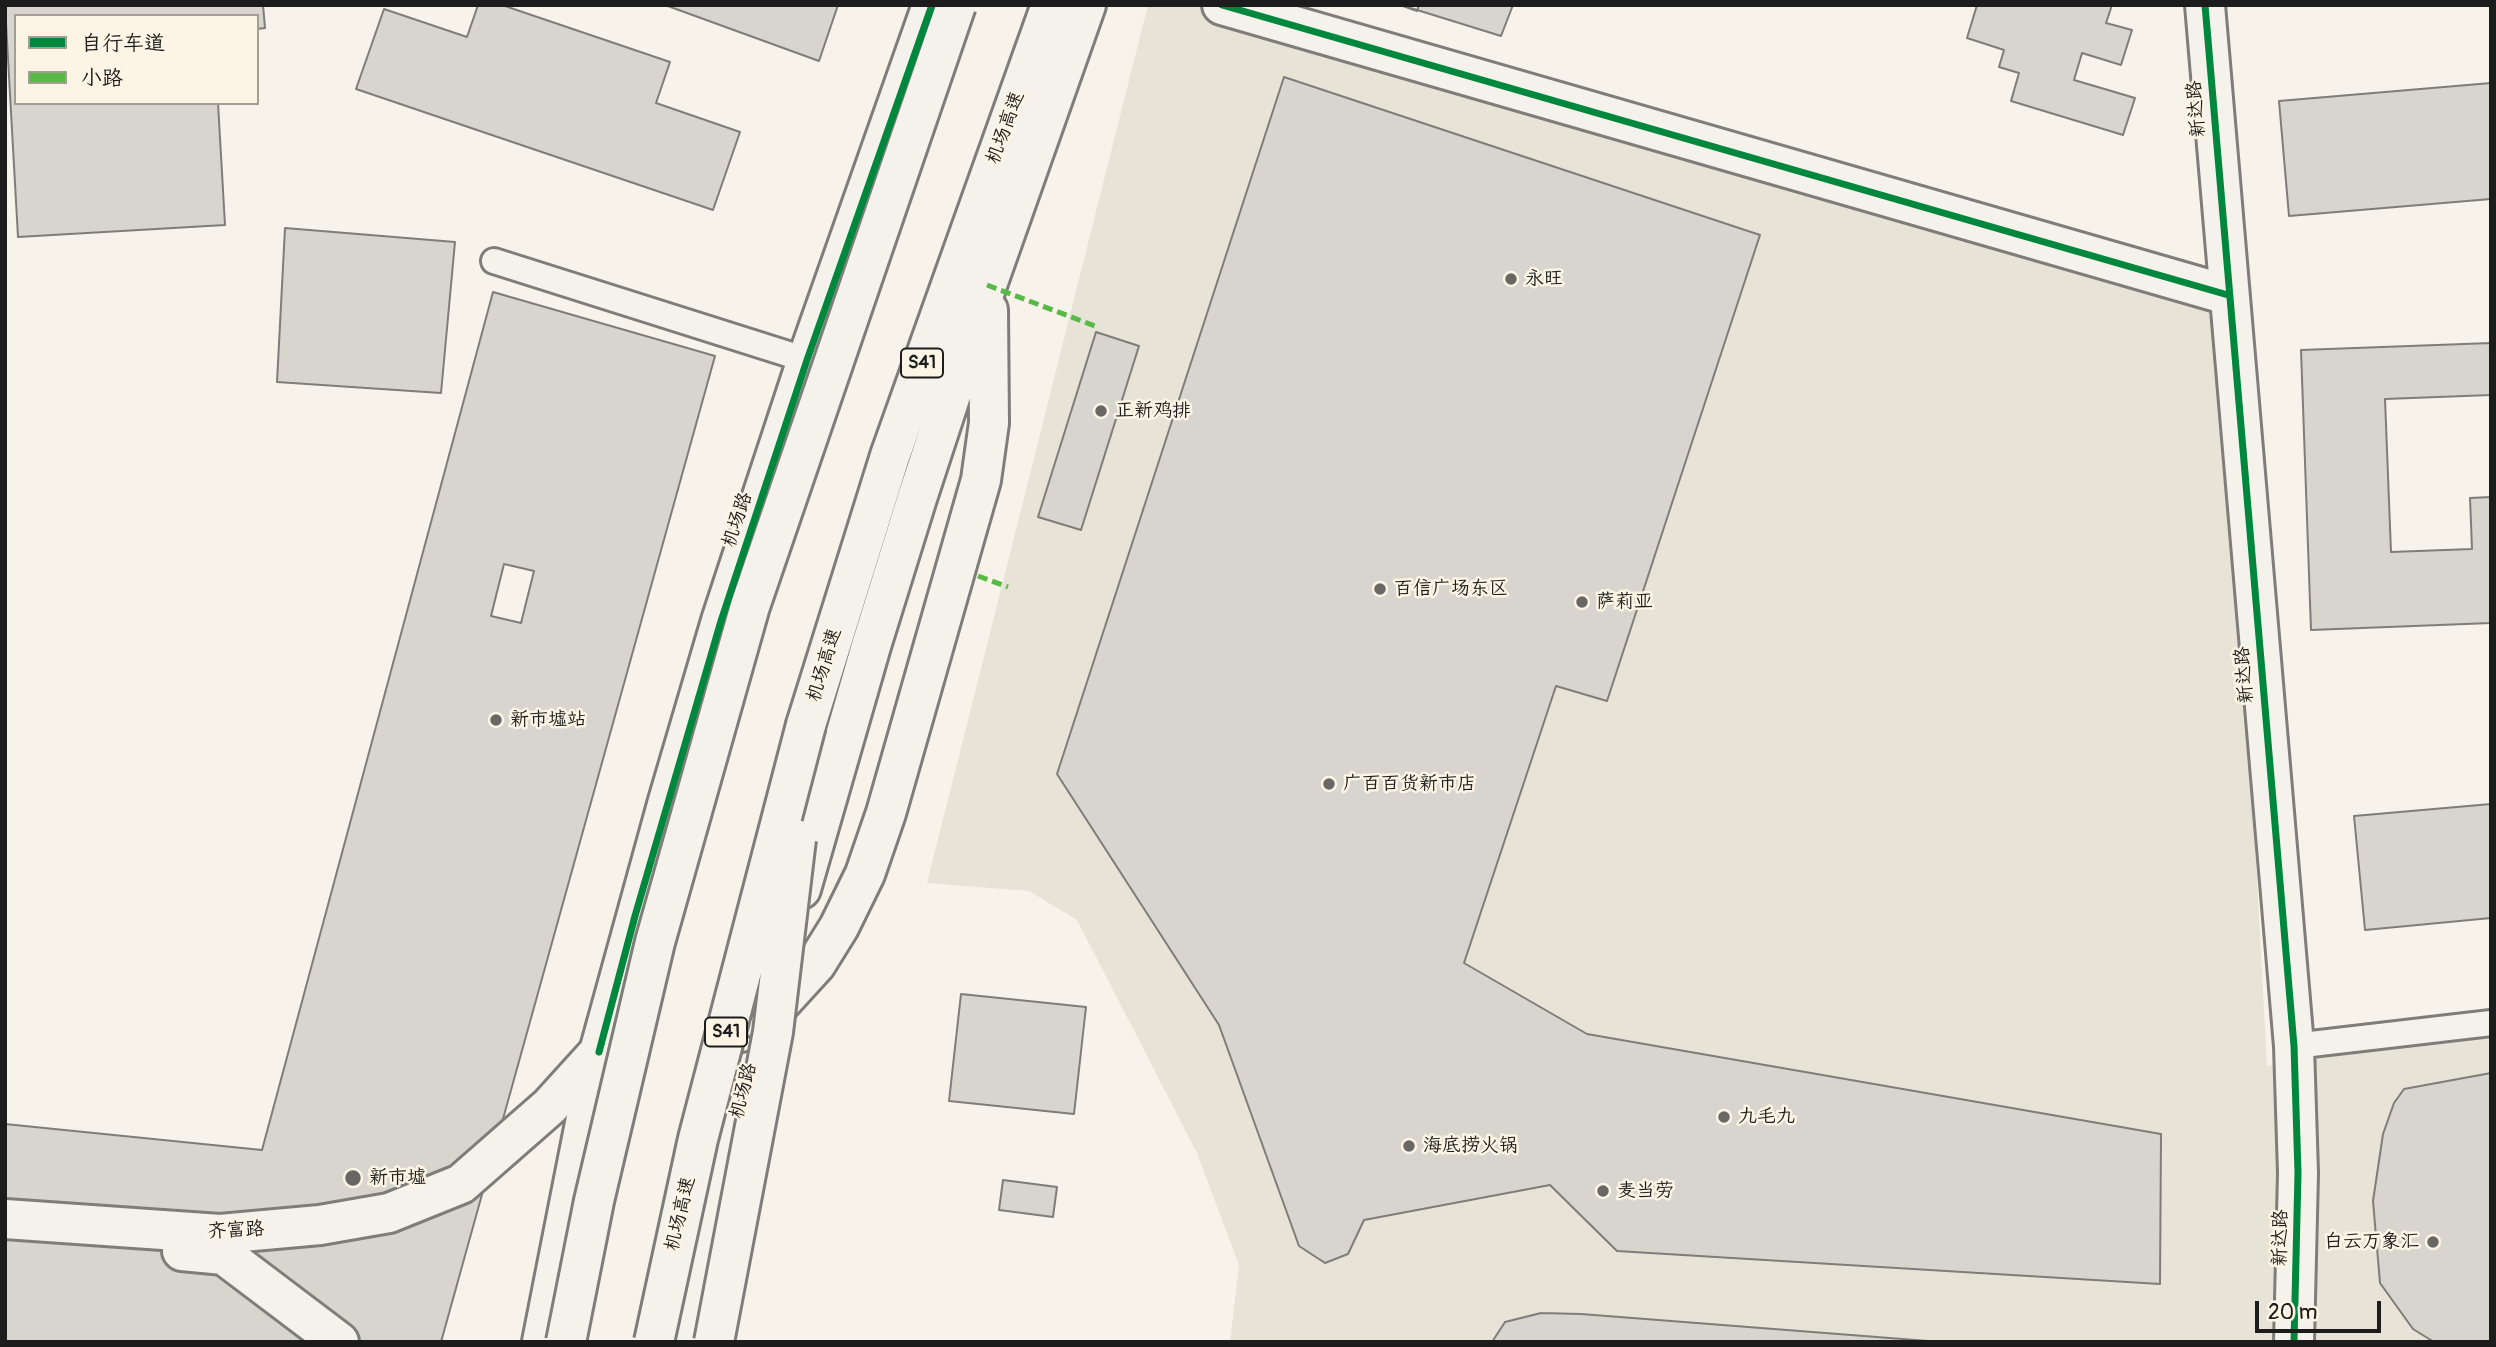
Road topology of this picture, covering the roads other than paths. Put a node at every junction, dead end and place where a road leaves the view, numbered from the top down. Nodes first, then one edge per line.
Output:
1 (932, 5) edge
2 (956, 5) edge
3 (1051, 5) edge
4 (1086, 5) edge
5 (1222, 5) edge
6 (2205, 5) edge
7 (494, 261) dead end
8 (987, 285) junction
9 (2228, 295) junction
10 (807, 360) junction
11 (806, 725) junction
12 (654, 942) junction
13 (785, 945) junction
14 (2491, 1023) edge
15 (762, 1024) junction
16 (2294, 1046) junction
17 (599, 1052) junction
18 (5, 1219) edge
19 (5, 1234) edge
20 (339, 1342) edge
21 (544, 1342) edge
22 (566, 1342) edge
23 (654, 1342) edge
24 (687, 1342) edge
25 (714, 1342) edge
26 (2294, 1342) edge

1 - 10 main road, 机场路
2 - 12 main road, bridge
3 - 11 main road, 机场高速 / S41
4 - 8 main road, 机场路
5 - 9 main road
6 - 9 main road, 新达路
7 - 10 lane
8 - 13 main road, 机场路
8 - 15 main road
9 - 16 main road, 新达路
10 - 17 main road, 机场路
11 - 13 main road, bridge
11 - 23 main road, 机场高速 / S41, bridge
12 - 21 main road, bridge
12 - 22 main road, bridge
13 - 15 main road, 机场路
13 - 25 main road, bridge
14 - 16 lane
15 - 24 main road, 机场路
16 - 26 main road, 新达路
17 - 18 main road, 齐富路
17 - 21 main road, 机场路
19 - 20 main road, 齐富路

